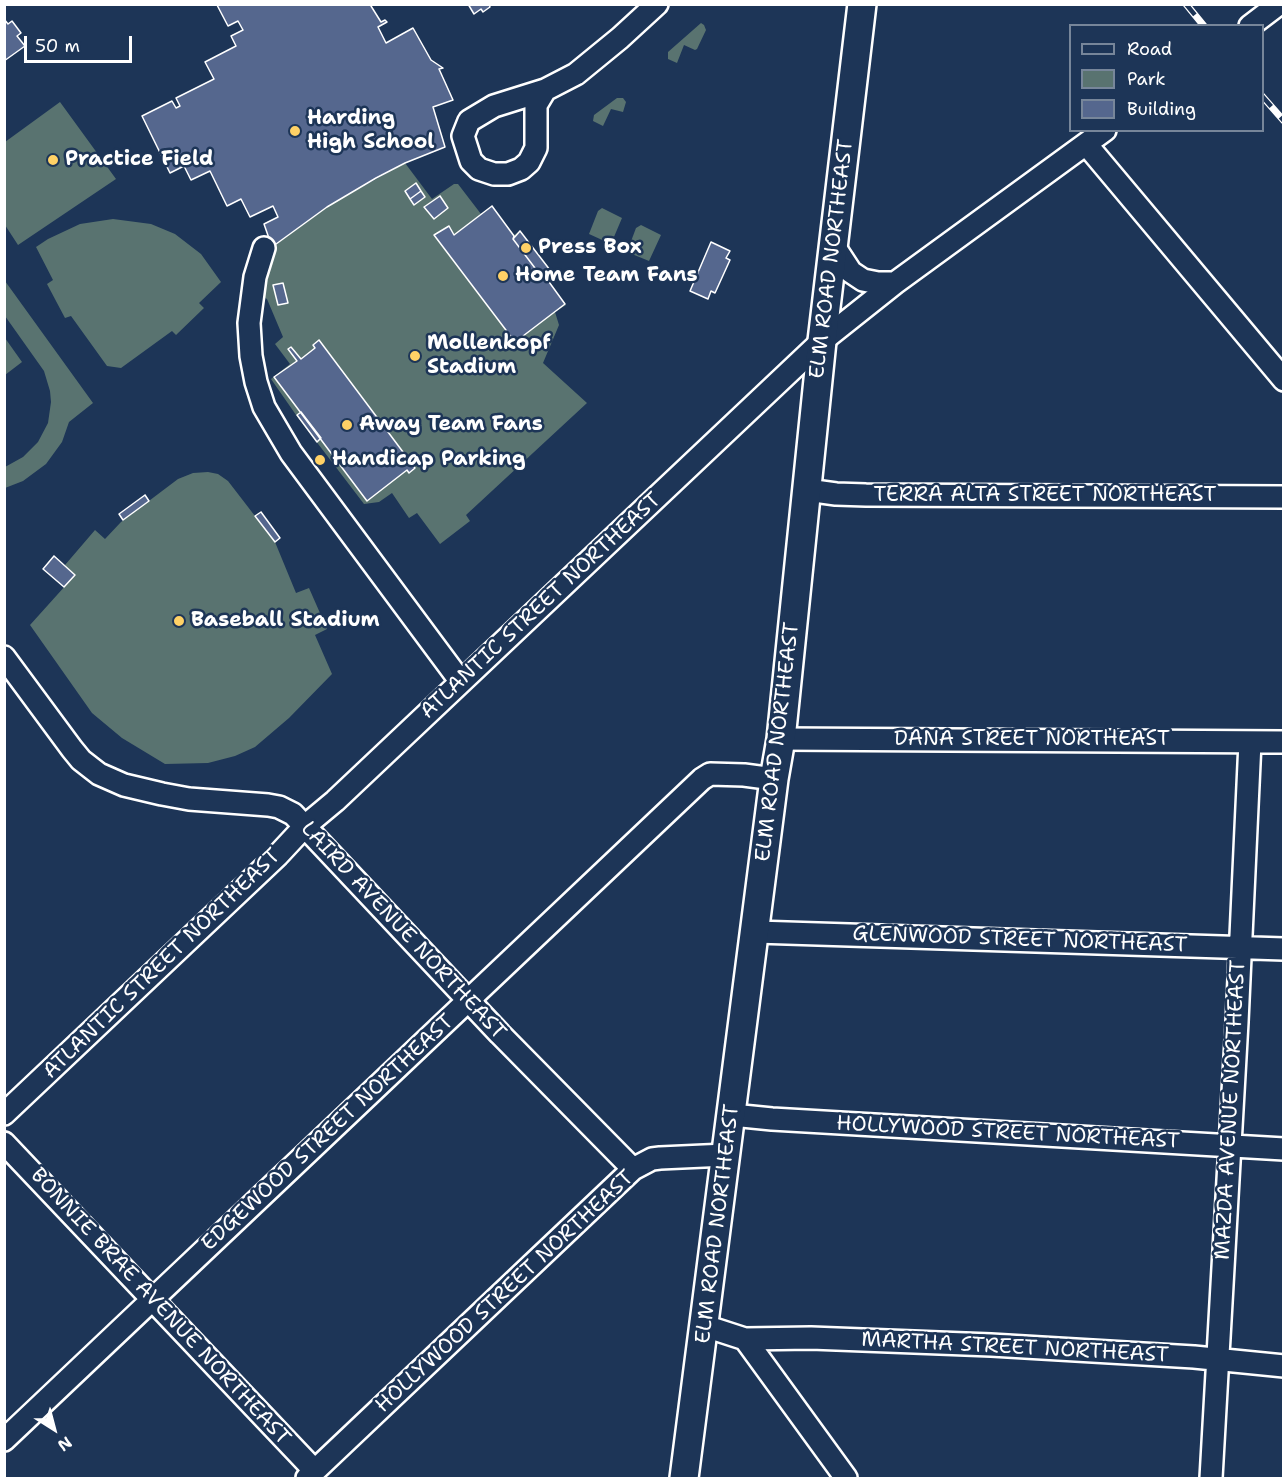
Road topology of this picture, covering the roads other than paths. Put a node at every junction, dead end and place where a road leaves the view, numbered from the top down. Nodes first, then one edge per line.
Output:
1 (657, 4) edge
2 (862, 4) edge
3 (1279, 4) edge
4 (1253, 24) edge
5 (545, 90) junction
6 (1102, 132) edge
7 (1086, 144) junction
8 (834, 246) junction
9 (264, 248) dead end
10 (895, 283) junction
11 (822, 341) junction
12 (1284, 380) edge
13 (807, 490) junction
14 (1284, 497) edge
15 (4, 657) edge
16 (461, 682) junction
17 (781, 739) junction
18 (1250, 742) junction
19 (1284, 742) edge
20 (774, 779) junction
21 (305, 826) junction
22 (756, 932) junction
23 (1239, 947) junction
24 (1284, 949) edge
25 (469, 1000) junction
26 (4, 1114) edge
27 (732, 1115) junction
28 (4, 1143) edge
29 (1230, 1146) junction
30 (1284, 1149) edge
31 (726, 1155) junction
32 (633, 1169) junction
33 (152, 1299) junction
34 (705, 1326) junction
35 (745, 1339) junction
36 (1218, 1360) junction
37 (1284, 1366) edge
38 (4, 1440) edge
39 (311, 1475) edge
40 (684, 1479) edge
41 (846, 1479) edge
42 (1211, 1479) edge

1 - 5 street
2 - 8 main road, ELM ROAD NORTHEAST
3 - 4 street
5 - 5 street
6 - 7 street, ATLANTIC STREET NORTHEAST
7 - 10 street, ATLANTIC STREET NORTHEAST
7 - 12 street
8 - 10 street
8 - 11 main road, ELM ROAD NORTHEAST
9 - 16 street
10 - 11 street, ATLANTIC STREET NORTHEAST
11 - 13 main road, ELM ROAD NORTHEAST
11 - 16 street, ATLANTIC STREET NORTHEAST
13 - 14 street, TERRA ALTA STREET NORTHEAST
13 - 17 main road, ELM ROAD NORTHEAST
15 - 21 street, LAIRD AVENUE NORTHEAST
16 - 21 street, ATLANTIC STREET NORTHEAST
17 - 18 street, DANA STREET NORTHEAST
17 - 20 main road, ELM ROAD NORTHEAST
18 - 19 street, DANA STREET NORTHEAST
18 - 23 street, MAZDA AVENUE NORTHEAST
20 - 22 main road, ELM ROAD NORTHEAST
20 - 25 street, EDGEWOOD STREET NORTHEAST
21 - 25 street, LAIRD AVENUE NORTHEAST
21 - 26 street, ATLANTIC STREET NORTHEAST
22 - 23 street, GLENWOOD STREET NORTHEAST
22 - 27 main road, ELM ROAD NORTHEAST
23 - 24 street, GLENWOOD STREET NORTHEAST
23 - 29 street, MAZDA AVENUE NORTHEAST
25 - 32 street, LAIRD AVENUE NORTHEAST
25 - 33 street, EDGEWOOD STREET NORTHEAST
27 - 29 street, HOLLYWOOD STREET NORTHEAST
27 - 31 main road, ELM ROAD NORTHEAST
28 - 33 street, BONNIE BRAE AVENUE NORTHEAST
29 - 30 street, HOLLYWOOD STREET NORTHEAST
29 - 36 street, MAZDA AVENUE NORTHEAST
31 - 32 street, HOLLYWOOD STREET NORTHEAST
31 - 34 main road, ELM ROAD NORTHEAST
32 - 39 street, HOLLYWOOD STREET NORTHEAST
33 - 38 street, EDGEWOOD STREET NORTHEAST
33 - 39 street, BONNIE BRAE AVENUE NORTHEAST
34 - 35 street, MARTHA STREET NORTHEAST
34 - 40 main road, ELM ROAD NORTHEAST
35 - 36 street, MARTHA STREET NORTHEAST
35 - 41 street
36 - 37 street, MARTHA STREET NORTHEAST
36 - 42 street, MAZDA AVENUE NORTHEAST

